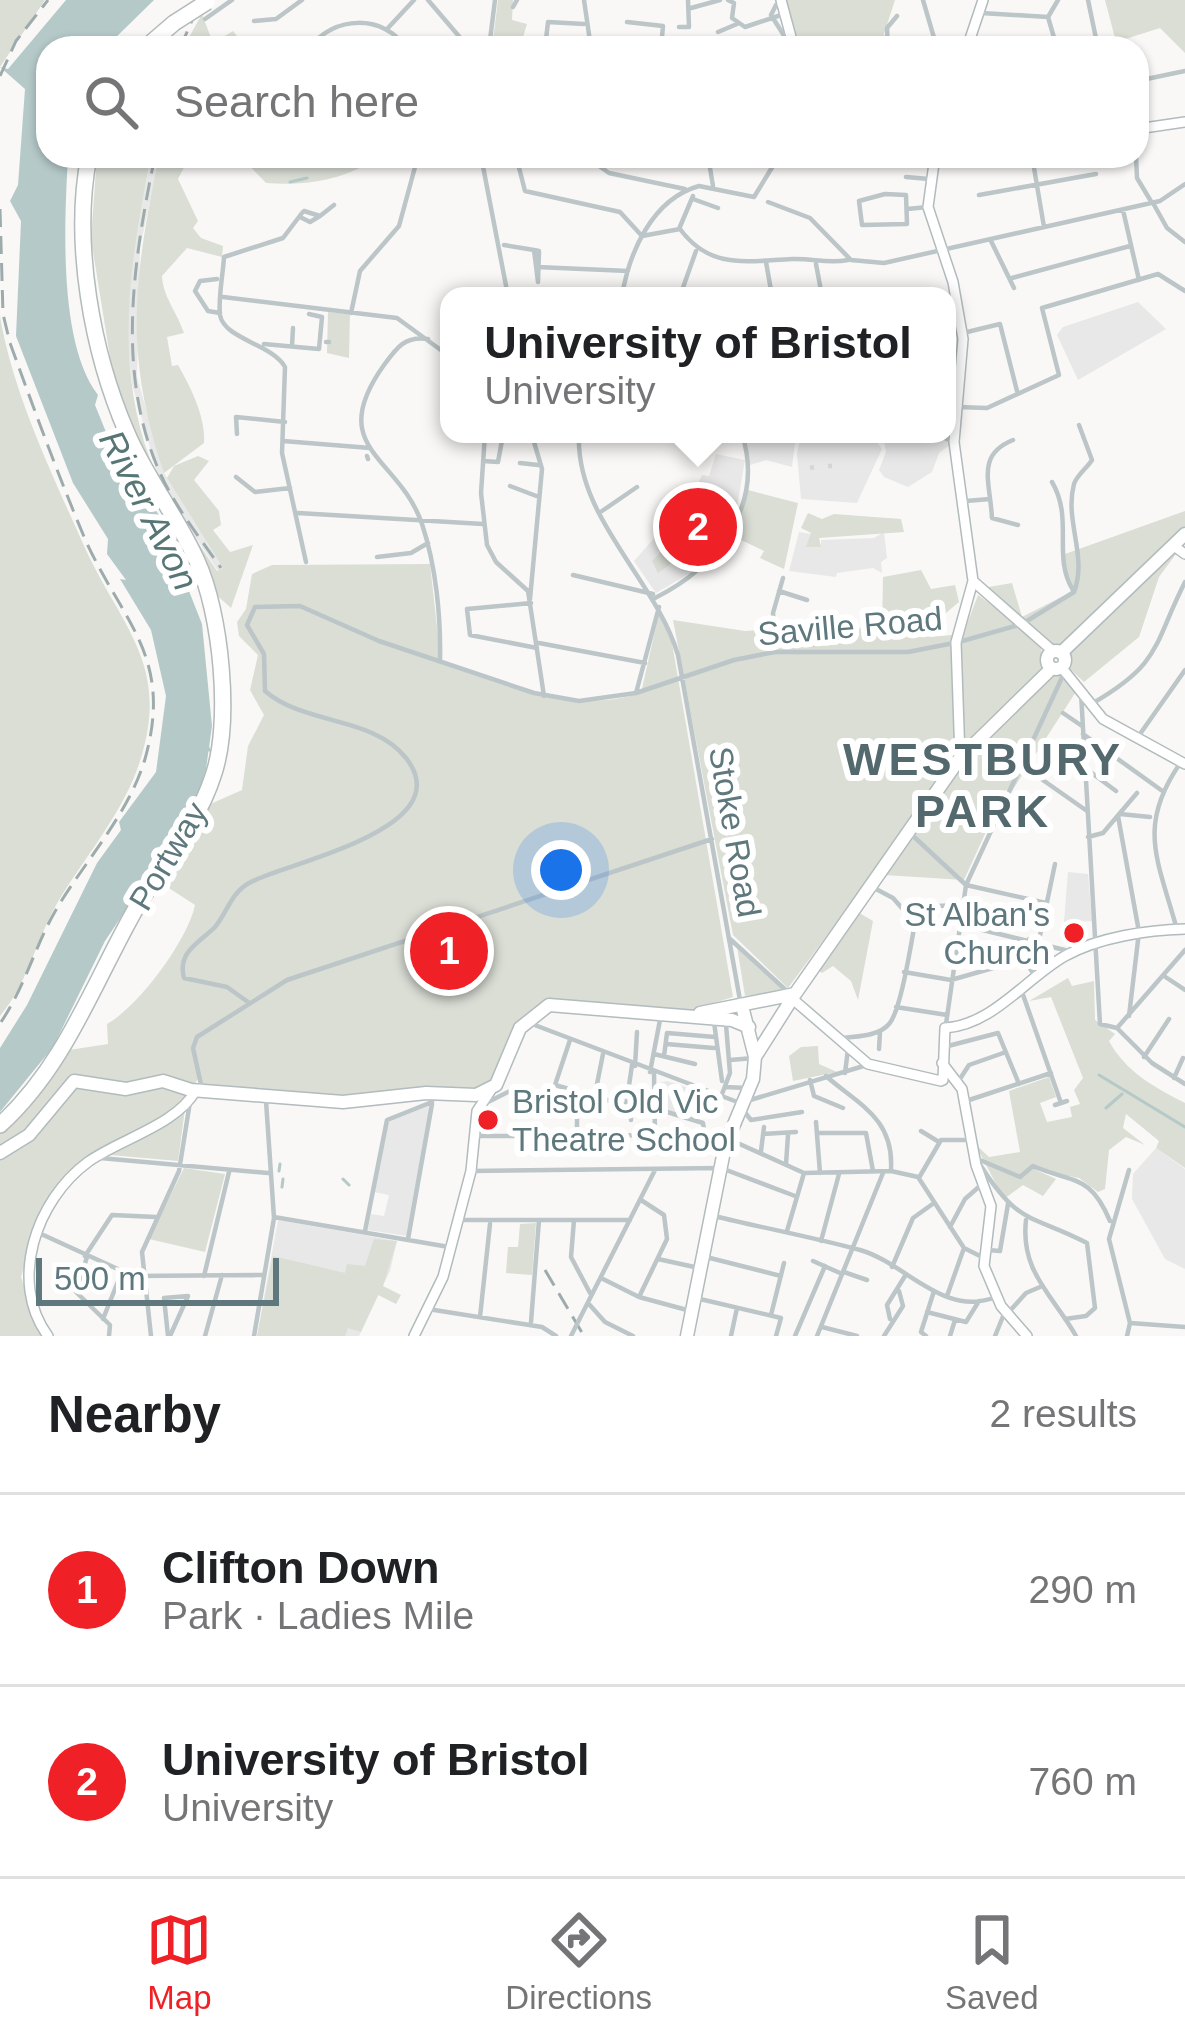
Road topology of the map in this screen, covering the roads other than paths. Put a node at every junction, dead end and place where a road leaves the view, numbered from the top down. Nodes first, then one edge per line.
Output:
1 (232, 0) edge
2 (302, 0) edge
3 (414, 0) edge
4 (428, 0) edge
5 (495, 0) edge
6 (584, 0) edge
7 (729, 0) edge
8 (923, 0) edge
9 (983, 0) edge
10 (1058, 0) edge
11 (1088, 0) edge
12 (778, 2) edge
13 (688, 4) edge
14 (210, 5) edge
15 (981, 13) junction
16 (784, 14) junction
17 (897, 16) dead end
18 (1048, 17) junction
19 (772, 19) junction
20 (254, 21) dead end
21 (626, 22) dead end
22 (584, 24) junction
23 (736, 24) junction
24 (679, 26) dead end
25 (388, 28) junction
26 (722, 29) dead end
27 (783, 34) dead end
28 (162, 36) edge
29 (319, 36) edge
30 (395, 36) edge
31 (459, 36) edge
32 (490, 36) edge
33 (546, 36) edge
34 (588, 36) edge
35 (662, 36) edge
36 (790, 36) edge
37 (887, 36) edge
38 (934, 36) edge
39 (972, 36) edge
40 (1054, 36) edge
41 (1096, 36) edge
42 (1185, 71) edge
43 (1149, 78) edge
44 (1185, 122) edge
45 (1149, 127) edge
46 (91, 168) edge
47 (415, 168) edge
48 (483, 168) edge
49 (519, 168) edge
50 (602, 168) edge
51 (710, 168) edge
52 (772, 168) edge
53 (933, 168) edge
54 (1034, 168) edge
55 (1137, 168) edge
56 (1096, 174) dead end
57 (906, 177) dead end
58 (931, 179) junction
59 (1185, 184) edge
60 (1037, 185) junction
61 (713, 186) junction
62 (686, 190) junction
63 (979, 195) dead end
64 (1156, 201) junction
65 (768, 202) dead end
66 (334, 205) dead end
67 (928, 207) junction
68 (718, 208) dead end
69 (907, 209) junction
70 (1123, 210) junction
71 (679, 229) junction
72 (1044, 229) junction
73 (642, 236) junction
74 (991, 241) junction
75 (1185, 242) edge
76 (504, 244) dead end
77 (1130, 246) junction
78 (696, 250) junction
79 (942, 253) junction
80 (851, 260) junction
81 (766, 262) junction
82 (816, 264) junction
83 (628, 271) junction
84 (1012, 278) junction
85 (217, 279) dead end
86 (1139, 280) junction
87 (506, 287) edge
88 (624, 287) edge
89 (683, 287) edge
90 (770, 287) edge
91 (820, 287) edge
92 (950, 287) edge
93 (1014, 288) dead end
94 (1185, 291) edge
95 (223, 297) junction
96 (313, 312) junction
97 (956, 312) edge
98 (352, 313) junction
99 (220, 314) junction
100 (412, 325) junction
101 (293, 328) dead end
102 (956, 332) edge
103 (962, 334) junction
104 (410, 339) junction
105 (428, 339) junction
106 (263, 344) junction
107 (292, 346) junction
108 (440, 349) edge
109 (956, 383) edge
110 (1017, 392) junction
111 (956, 400) edge
112 (286, 422) junction
113 (1078, 427) dead end
114 (237, 434) dead end
115 (1013, 440) dead end
116 (283, 441) junction
117 (484, 443) edge
118 (503, 443) edge
119 (579, 443) edge
120 (743, 443) edge
121 (954, 443) edge
122 (526, 445) dead end
123 (368, 456) junction
124 (482, 461) junction
125 (520, 463) dead end
126 (541, 465) junction
127 (236, 477) dead end
128 (1052, 482) dead end
129 (510, 486) dead end
130 (290, 488) junction
131 (637, 488) dead end
132 (539, 497) junction
133 (991, 499) junction
134 (961, 502) junction
135 (298, 513) junction
136 (599, 513) junction
137 (421, 521) junction
138 (484, 524) junction
139 (1018, 525) dead end
140 (471, 526) junction
141 (485, 537) junction
142 (428, 543) junction
143 (1180, 543) edge
144 (377, 557) dead end
145 (306, 562) dead end
146 (573, 575) dead end
147 (783, 578) dead end
148 (973, 581) junction
149 (1185, 582) edge
150 (779, 591) junction
151 (1074, 592) junction
152 (656, 599) junction
153 (531, 601) junction
154 (804, 601) dead end
155 (1022, 624) junction
156 (957, 643) junction
157 (537, 645) junction
158 (776, 652) junction
159 (440, 661) junction
160 (645, 663) junction
161 (1058, 663) junction
162 (1185, 670) edge
163 (682, 680) junction
164 (1082, 687) junction
165 (636, 693) junction
166 (544, 695) junction
167 (1093, 703) junction
168 (1063, 712) dead end
169 (1083, 730) junction
170 (1136, 739) junction
171 (1045, 742) dead end
172 (960, 754) junction
173 (1183, 763) edge
174 (1020, 764) junction
175 (1084, 770) junction
176 (1116, 790) dead end
177 (1162, 790) junction
178 (1137, 794) dead end
179 (1087, 811) junction
180 (1119, 815) junction
181 (1152, 818) junction
182 (909, 835) junction
183 (1088, 837) junction
184 (712, 839) junction
185 (1055, 864) dead end
186 (966, 885) junction
187 (874, 888) dead end
188 (1046, 903) junction
189 (961, 905) junction
190 (915, 923) junction
191 (958, 925) junction
192 (1181, 929) edge
193 (1139, 932) junction
194 (730, 939) junction
195 (1029, 939) junction
196 (1039, 940) junction
197 (1096, 946) junction
198 (1185, 950) edge
199 (1073, 952) junction
200 (1000, 966) dead end
201 (904, 972) junction
202 (1163, 976) junction
203 (1036, 977) junction
204 (951, 980) junction
205 (1021, 988) junction
206 (1185, 990) edge
207 (794, 996) junction
208 (248, 1002) junction
209 (779, 1005) junction
210 (732, 1006) junction
211 (896, 1007) junction
212 (660, 1014) junction
213 (1130, 1016) junction
214 (1169, 1019) dead end
215 (946, 1021) junction
216 (527, 1022) junction
217 (1118, 1028) junction
218 (638, 1032) dead end
219 (754, 1036) junction
220 (881, 1036) junction
221 (715, 1037) junction
222 (570, 1040) junction
223 (666, 1044) junction
224 (844, 1045) junction
225 (717, 1048) junction
226 (943, 1048) junction
227 (879, 1049) dead end
228 (1008, 1052) junction
229 (603, 1054) junction
230 (654, 1054) junction
231 (664, 1056) junction
232 (1144, 1057) junction
233 (755, 1058) junction
234 (1183, 1058) edge
235 (730, 1060) junction
236 (695, 1064) dead end
237 (868, 1064) junction
238 (633, 1065) junction
239 (1051, 1072) junction
240 (652, 1073) junction
241 (842, 1073) junction
242 (826, 1076) junction
243 (944, 1076) junction
244 (1174, 1078) junction
245 (810, 1080) junction
246 (725, 1084) junction
247 (1019, 1084) junction
248 (1185, 1084) edge
249 (510, 1091) dead end
250 (194, 1093) junction
251 (578, 1093) junction
252 (267, 1096) junction
253 (467, 1096) junction
254 (488, 1096) junction
255 (434, 1097) junction
256 (747, 1097) junction
257 (964, 1098) junction
258 (593, 1099) junction
259 (1061, 1103) dead end
260 (626, 1106) junction
261 (653, 1108) junction
262 (843, 1108) dead end
263 (802, 1112) dead end
264 (476, 1116) junction
265 (631, 1120) dead end
266 (548, 1121) dead end
267 (816, 1122) dead end
268 (0, 1125) edge
269 (921, 1131) dead end
270 (817, 1132) junction
271 (655, 1134) junction
272 (705, 1135) junction
273 (476, 1136) junction
274 (548, 1136) junction
275 (609, 1136) dead end
276 (728, 1139) junction
277 (972, 1140) junction
278 (939, 1142) junction
279 (760, 1152) junction
280 (0, 1154) edge
281 (103, 1156) junction
282 (975, 1161) junction
283 (786, 1164) junction
284 (180, 1165) junction
285 (655, 1170) junction
286 (718, 1170) junction
287 (1129, 1170) dead end
288 (471, 1171) junction
289 (873, 1171) junction
290 (229, 1172) junction
291 (887, 1172) junction
292 (270, 1173) junction
293 (804, 1173) junction
294 (820, 1173) junction
295 (839, 1174) junction
296 (918, 1177) junction
297 (982, 1185) junction
298 (796, 1196) junction
299 (641, 1200) junction
300 (934, 1203) junction
301 (1008, 1204) junction
302 (714, 1216) junction
303 (156, 1217) junction
304 (274, 1217) junction
305 (455, 1219) junction
306 (538, 1220) junction
307 (574, 1220) junction
308 (630, 1220) junction
309 (1026, 1220) junction
310 (1110, 1221) junction
311 (490, 1223) junction
312 (950, 1227) junction
313 (364, 1232) junction
314 (39, 1233) junction
315 (786, 1233) junction
316 (408, 1239) junction
317 (821, 1241) junction
318 (449, 1247) junction
319 (964, 1248) junction
320 (852, 1249) junction
321 (982, 1253) junction
322 (86, 1257) junction
323 (658, 1259) junction
324 (812, 1261) dead end
325 (704, 1263) junction
326 (784, 1264) dead end
327 (825, 1266) junction
328 (892, 1267) junction
329 (121, 1272) junction
330 (841, 1272) junction
331 (222, 1275) junction
332 (204, 1276) junction
333 (265, 1276) junction
334 (781, 1276) junction
335 (905, 1276) junction
336 (144, 1277) junction
337 (601, 1278) junction
338 (867, 1280) dead end
339 (1040, 1287) junction
340 (899, 1291) junction
341 (934, 1292) junction
342 (592, 1295) junction
343 (946, 1296) junction
344 (639, 1297) junction
345 (996, 1297) junction
346 (979, 1301) junction
347 (588, 1303) junction
348 (695, 1305) junction
349 (737, 1307) junction
350 (428, 1309) junction
351 (927, 1312) junction
352 (1006, 1313) junction
353 (771, 1315) junction
354 (480, 1317) junction
355 (890, 1318) junction
356 (104, 1319) junction
357 (1065, 1319) junction
358 (955, 1321) junction
359 (1130, 1323) junction
360 (531, 1325) junction
361 (1153, 1325) junction
362 (820, 1327) junction
363 (1185, 1327) edge
364 (46, 1334) edge
365 (927, 1335) edge
366 (109, 1336) edge
367 (153, 1336) edge
368 (169, 1336) edge
369 (205, 1336) edge
370 (254, 1336) edge
371 (414, 1336) edge
372 (556, 1336) edge
373 (571, 1336) edge
374 (633, 1336) edge
375 (689, 1336) edge
376 (731, 1336) edge
377 (776, 1336) edge
378 (795, 1336) edge
379 (817, 1336) edge
380 (857, 1336) edge
381 (884, 1336) edge
382 (950, 1336) edge
383 (995, 1336) edge
384 (1027, 1336) edge
385 (1076, 1336) edge
386 (1127, 1336) edge
387 (1152, 1336) edge

1 - 14 street
2 - 20 street
3 - 25 street
4 - 31 street
5 - 32 street
6 - 22 street
7 - 13 street
7 - 23 street
8 - 38 street
9 - 15 main road
10 - 18 street
11 - 41 street
12 - 16 main road
12 - 19 street
13 - 24 street
14 - 28 highway, bridge
15 - 18 street
15 - 39 main road
16 - 19 street
16 - 36 main road
17 - 37 street
18 - 40 street
19 - 23 street
19 - 27 street
21 - 35 street
22 - 33 street
22 - 34 street
23 - 26 street
25 - 29 street
25 - 30 street
42 - 43 street
44 - 45 main road
46 - 268 highway, Portway
47 - 98 street
48 - 87 street
49 - 73 street
50 - 62 street
51 - 61 street
52 - 61 street
53 - 58 main road
54 - 60 street
55 - 64 street
56 - 60 street
57 - 58 street
58 - 67 main road
59 - 64 street
60 - 63 street
60 - 72 street
61 - 62 street
62 - 73 street
64 - 70 street
64 - 75 street
65 - 80 street
66 - 95 street
67 - 69 street
67 - 79 main road
68 - 71 street
69 - 69 street
70 - 72 street
70 - 77 street
71 - 73 street
71 - 78 street
72 - 74 street
73 - 83 street
74 - 79 street
74 - 84 street
76 - 83 street
77 - 84 street
77 - 86 street
78 - 81 street
78 - 89 street
79 - 80 street
79 - 92 main road
80 - 82 street
81 - 82 street
81 - 90 street
82 - 91 street
83 - 88 street
84 - 93 street
85 - 99 street
86 - 94 street
86 - 110 street
95 - 96 street
95 - 99 street
96 - 98 street
96 - 107 street
97 - 103 main road
98 - 100 street
99 - 106 street
100 - 104 street
100 - 105 street
101 - 107 street
102 - 103 street
103 - 109 main road
103 - 110 street
104 - 105 street
104 - 123 street
105 - 108 street
106 - 107 street
106 - 112 street
110 - 111 street
112 - 114 street
112 - 116 street
113 - 151 street
115 - 133 street
116 - 123 street
116 - 130 street
117 - 124 street
118 - 124 street
119 - 136 street, Stoke Road
120 - 152 street
121 - 134 main road
122 - 126 street
123 - 137 street
124 - 138 street
125 - 126 street
126 - 132 street
127 - 130 street
128 - 151 street
129 - 132 street
130 - 135 street
131 - 136 street
132 - 153 street
133 - 134 street
133 - 139 street
134 - 148 main road
135 - 137 street
135 - 145 street
136 - 152 street, Stoke Road
137 - 140 street
137 - 142 street
138 - 140 street
138 - 141 street
140 - 141 street
141 - 153 street
142 - 144 street
142 - 159 street
143 - 161 main road
146 - 152 street
147 - 150 street
148 - 155 main road
148 - 156 main road
149 - 167 street
150 - 154 street
150 - 158 street
151 - 155 street, Saville Road
152 - 160 street
152 - 163 street, Stoke Road
153 - 157 street
153 - 157 street
155 - 156 street, Saville Road
155 - 161 main road
156 - 158 street, Saville Road
156 - 172 main road
157 - 160 street
157 - 166 street
158 - 163 street, Saville Road
159 - 166 street, Saville Road
159 - 208 street, Saville Road
160 - 165 street
161 - 164 main road
161 - 172 main road
161 - 174 street
162 - 170 street
163 - 165 street, Saville Road
163 - 184 street, Stoke Road
164 - 167 main road
164 - 169 street
165 - 166 street, Saville Road
167 - 170 main road
168 - 169 street
169 - 175 street
169 - 177 street
170 - 173 main road
171 - 175 street
172 - 182 main road
173 - 177 street
174 - 179 street
174 - 186 street
175 - 176 street
175 - 179 street
177 - 181 street
178 - 180 street
179 - 183 street
180 - 181 street
180 - 183 street
180 - 193 street
181 - 192 street
182 - 186 street
182 - 207 main road
183 - 197 street
184 - 194 street, Stoke Road
184 - 208 street
185 - 188 street
186 - 188 street
186 - 189 street
187 - 190 street
188 - 196 street
189 - 190 street
189 - 191 street
190 - 201 street
191 - 195 street
191 - 204 street
192 - 193 main road
193 - 197 main road
193 - 213 street
194 - 207 street
194 - 210 street, Stoke Road
195 - 196 street
195 - 203 street
196 - 199 street
197 - 199 main road
197 - 217 street
198 - 202 street
199 - 203 main road
200 - 204 street
201 - 204 street
201 - 211 street
202 - 206 street
202 - 213 street
203 - 205 main road
204 - 215 street
205 - 215 main road
205 - 239 street
207 - 209 main road
207 - 224 main road
208 - 250 street
209 - 210 main road
209 - 219 main road
210 - 212 main road
210 - 219 main road
210 - 221 street
210 - 235 street
211 - 215 street
211 - 220 street
212 - 216 main road
212 - 230 street
213 - 217 street
214 - 232 street
215 - 226 main road
216 - 222 street
216 - 254 main road
217 - 232 street
218 - 238 street
219 - 233 main road
220 - 224 street
220 - 227 street
221 - 223 street
221 - 225 street
222 - 229 street
222 - 251 street
223 - 225 street
223 - 231 street
224 - 237 main road
224 - 241 street
225 - 246 street
226 - 228 street
226 - 243 main road
228 - 243 street
228 - 247 street
229 - 238 street
229 - 258 street
230 - 231 street
230 - 240 street
231 - 236 street
232 - 244 street
233 - 235 street
233 - 256 main road
234 - 244 street
235 - 246 street
237 - 241 street
237 - 243 main road
238 - 240 street
238 - 260 street
239 - 247 street
239 - 259 street
240 - 256 street
240 - 261 street
241 - 242 street
242 - 245 street
242 - 291 street
243 - 257 main road
244 - 248 street
245 - 256 street
245 - 262 street
246 - 256 street
247 - 257 street
249 - 254 street
250 - 252 main road
250 - 280 main road
250 - 281 main road
250 - 284 street
251 - 258 street
251 - 274 street
252 - 255 main road
252 - 292 street
253 - 254 main road
253 - 255 main road
253 - 264 main road
254 - 264 main road
255 - 313 street
255 - 316 street
256 - 263 street
256 - 276 main road
257 - 277 main road
258 - 260 street
260 - 265 street
261 - 271 street
261 - 272 street
264 - 273 main road
266 - 274 street
267 - 270 street
269 - 278 street
270 - 289 street
270 - 294 street
271 - 272 street
271 - 275 street
272 - 276 street
273 - 274 street
273 - 288 main road
276 - 279 street
276 - 286 main road
277 - 278 street
277 - 282 main road
278 - 296 street
279 - 283 street
279 - 283 street
281 - 284 street
281 - 314 main road
282 - 297 main road
282 - 301 street
282 - 310 street
283 - 293 street
284 - 290 street
284 - 303 street
285 - 286 street
285 - 288 street
285 - 299 street
286 - 298 street
286 - 302 main road
287 - 310 street
288 - 305 main road
289 - 291 street
289 - 295 street
290 - 292 street
290 - 332 street
291 - 296 street
291 - 320 street
292 - 304 street
293 - 294 street
293 - 298 street
294 - 295 street
295 - 317 street
296 - 300 street
297 - 312 street
297 - 321 main road
298 - 315 street
299 - 308 street
299 - 323 street
300 - 312 street
300 - 328 street
301 - 309 street
301 - 321 street
302 - 315 street
302 - 325 main road
303 - 322 street
303 - 336 street
304 - 313 street
304 - 333 street
305 - 311 street
305 - 318 main road
306 - 307 street
306 - 311 street
306 - 360 street
307 - 308 street
307 - 342 street
308 - 337 street
309 - 339 street
309 - 357 street
310 - 359 street
311 - 354 street
312 - 319 street
313 - 316 street
314 - 322 street
314 - 364 main road
315 - 317 street
316 - 318 street
317 - 320 street
318 - 350 main road
319 - 321 street
319 - 343 street
320 - 328 street
320 - 330 street
321 - 345 main road
322 - 329 street
322 - 356 street
323 - 325 street
323 - 344 street
324 - 327 street
325 - 334 street
325 - 348 main road
326 - 334 street
327 - 330 street
327 - 378 street
328 - 335 street
329 - 336 street
329 - 356 street
330 - 338 street
330 - 362 street
331 - 332 street
331 - 333 street
331 - 369 street
332 - 336 street
333 - 370 street
334 - 353 street
335 - 340 street
335 - 341 street
336 - 367 street
337 - 342 street
337 - 344 street
339 - 352 street
339 - 357 street
340 - 355 street
340 - 355 street
341 - 343 street
341 - 351 street
342 - 347 street
343 - 346 street
344 - 348 street
345 - 346 street
345 - 352 main road
346 - 358 street
347 - 373 street, bridge
347 - 374 street
348 - 349 street
348 - 375 main road
349 - 353 street
349 - 376 street
350 - 354 street
350 - 371 main road
351 - 358 street
351 - 365 street
352 - 383 street
352 - 384 main road
353 - 377 street
354 - 360 street
355 - 381 street
356 - 366 street
357 - 385 street
358 - 382 street
359 - 361 street
359 - 386 street
360 - 372 street
361 - 363 street
361 - 387 street
362 - 379 street
362 - 380 street
368 - 368 street

